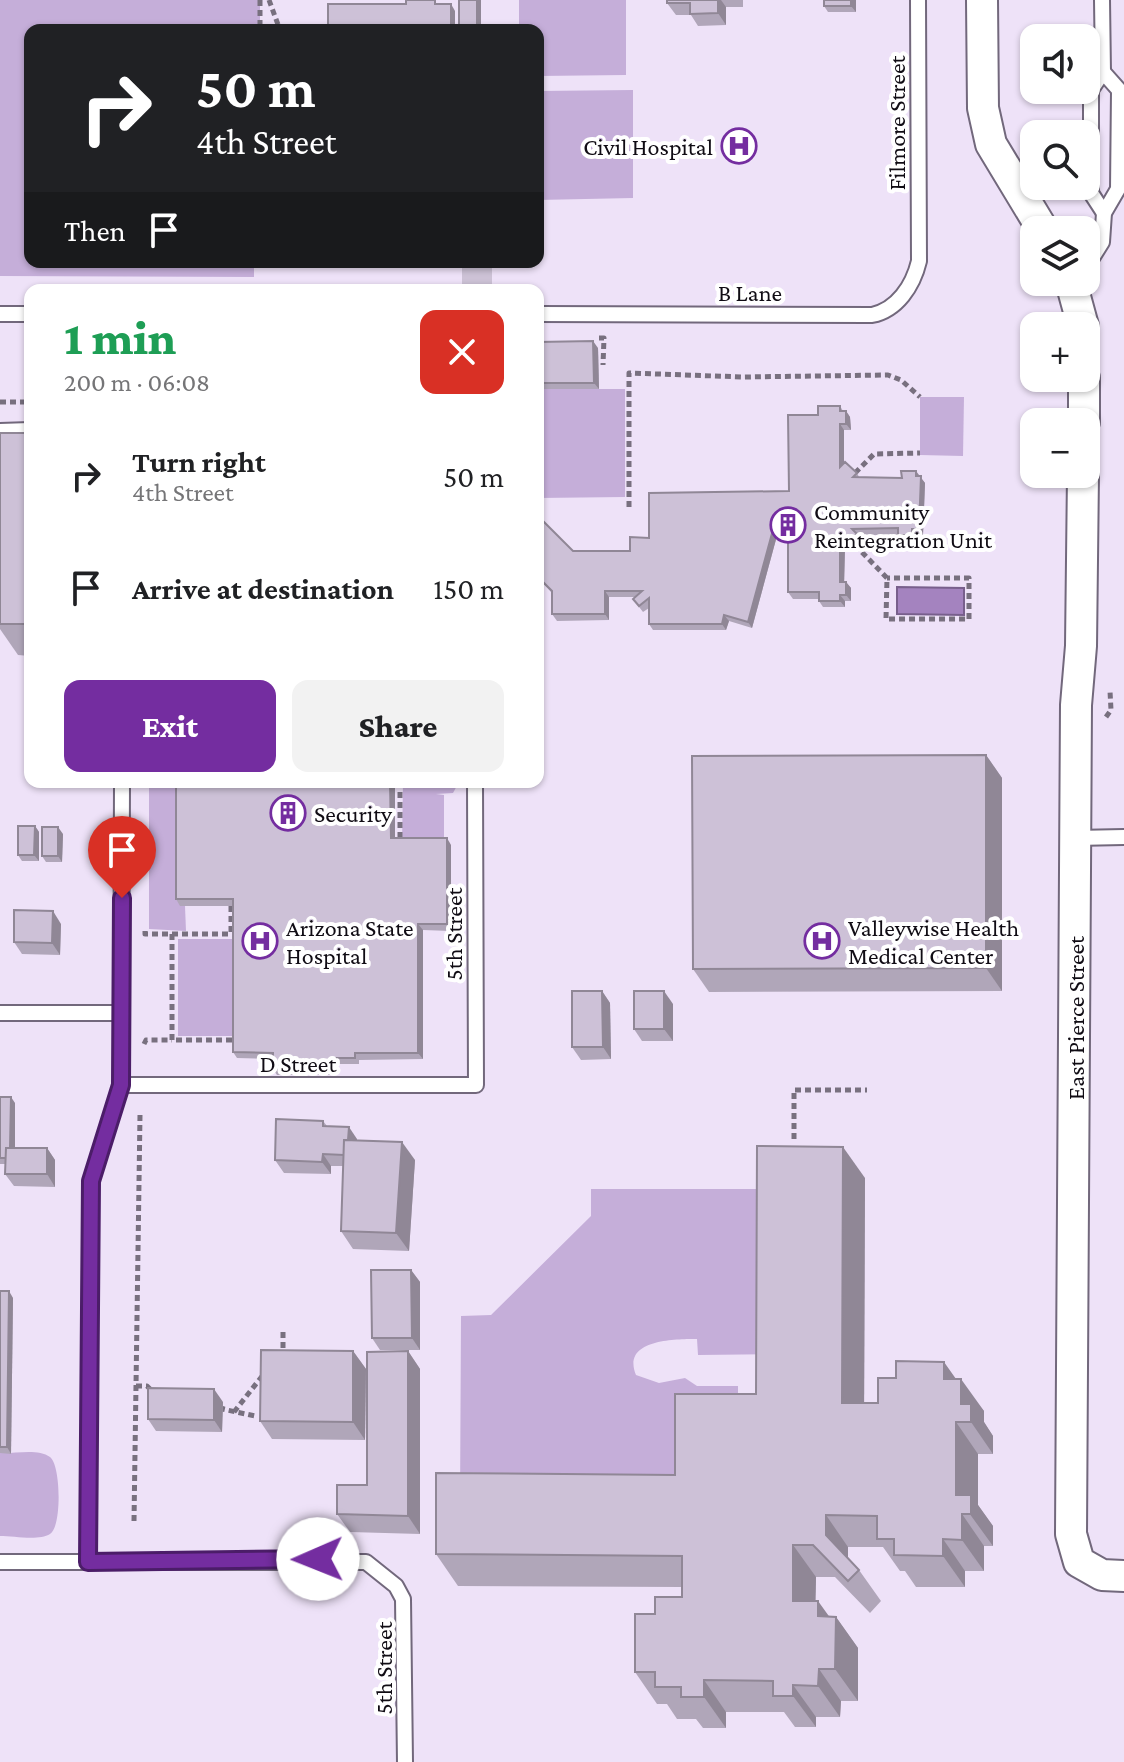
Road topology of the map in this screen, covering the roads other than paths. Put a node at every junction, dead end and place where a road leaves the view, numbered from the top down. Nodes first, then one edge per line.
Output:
1 (918, 0) edge
2 (982, 0) edge
3 (1102, 0) edge
4 (1103, 72) junction
5 (1104, 213) junction
6 (1035, 216) edge
7 (1100, 245) edge
8 (919, 246) joint
9 (0, 314) edge
10 (24, 314) edge
11 (544, 314) edge
12 (24, 430) edge
13 (0, 431) edge
14 (1083, 488) edge
15 (122, 788) edge
16 (475, 788) edge
17 (1124, 837) edge
18 (1075, 838) junction
19 (0, 1013) edge
20 (122, 1013) junction
21 (121, 1085) junction
22 (476, 1085) joint
23 (0, 1562) edge
24 (88, 1562) junction
25 (1124, 1576) edge
26 (405, 1762) edge

1 - 8 lane, Filmore Street
2 - 6 street
3 - 4 lane
4 - 5 lane
4 - 5 lane
5 - 7 lane
8 - 11 lane, B Lane
9 - 10 lane
12 - 13 lane
14 - 18 street, East Pierce Street
15 - 20 lane
16 - 22 lane, 5th Street
17 - 18 lane
18 - 25 street, East Pierce Street
19 - 20 lane
20 - 21 lane
21 - 22 lane, D Street
21 - 24 lane
23 - 24 lane
24 - 26 lane, 5th Street

